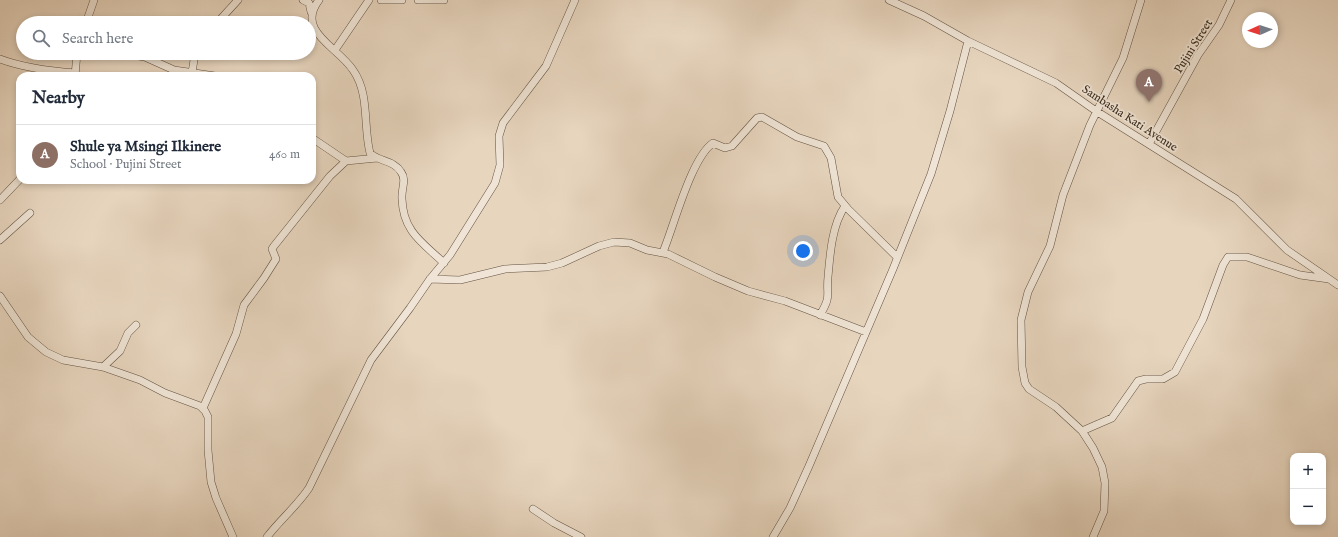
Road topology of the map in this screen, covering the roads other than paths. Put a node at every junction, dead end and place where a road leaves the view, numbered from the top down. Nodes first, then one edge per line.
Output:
1 (94, 0) edge
2 (238, 0) edge
3 (303, 0) edge
4 (319, 0) edge
5 (369, 0) edge
6 (381, 0) edge
7 (402, 0) edge
8 (418, 0) edge
9 (444, 0) edge
10 (575, 0) edge
11 (889, 0) edge
12 (1141, 0) edge
13 (1231, 0) edge
14 (312, 12) junction
15 (88, 16) edge
16 (223, 16) edge
17 (311, 16) edge
18 (316, 32) edge
19 (968, 41) junction
20 (335, 50) junction
21 (0, 59) edge
22 (76, 60) edge
23 (152, 60) edge
24 (194, 60) edge
25 (56, 72) edge
26 (75, 72) edge
27 (186, 72) edge
28 (192, 72) edge
29 (1096, 112) junction
30 (316, 141) edge
31 (1149, 144) junction
32 (377, 158) junction
33 (346, 160) junction
34 (16, 183) edge
35 (0, 200) edge
36 (845, 206) junction
37 (30, 213) dead end
38 (0, 240) edge
39 (663, 252) junction
40 (897, 257) junction
41 (444, 264) junction
42 (430, 279) junction
43 (1329, 279) junction
44 (1338, 285) edge
45 (0, 296) edge
46 (820, 315) junction
47 (136, 325) dead end
48 (866, 332) junction
49 (103, 367) junction
50 (203, 408) junction
51 (1082, 431) junction
52 (533, 509) dead end
53 (233, 537) edge
54 (267, 537) edge
55 (581, 537) edge
56 (773, 537) edge
57 (1093, 537) edge

1 - 15 street
2 - 16 street
3 - 14 street
4 - 14 street
5 - 20 street
6 - 7 street
8 - 9 street
10 - 41 street
11 - 19 street, Sambasha Kati Avenue
12 - 29 street
13 - 31 street, Pujini Street
14 - 17 street
18 - 20 street
19 - 29 street, Sambasha Kati Avenue
19 - 40 street
20 - 32 street
21 - 25 street
22 - 26 street
23 - 27 street
24 - 28 street
29 - 31 street, Sambasha Kati Avenue
29 - 51 street
30 - 33 street
31 - 43 street, Sambasha Kati Avenue
32 - 33 street
32 - 41 street
33 - 50 street
34 - 35 street
36 - 39 street
36 - 40 street
36 - 46 street
37 - 38 street
39 - 42 street
39 - 46 street
40 - 48 street
41 - 42 street
42 - 54 street
43 - 44 street, Sambasha Kati Avenue
43 - 51 street
45 - 49 street
46 - 48 street
47 - 49 street
48 - 56 street
49 - 50 street
50 - 53 street
51 - 57 street
52 - 55 street

